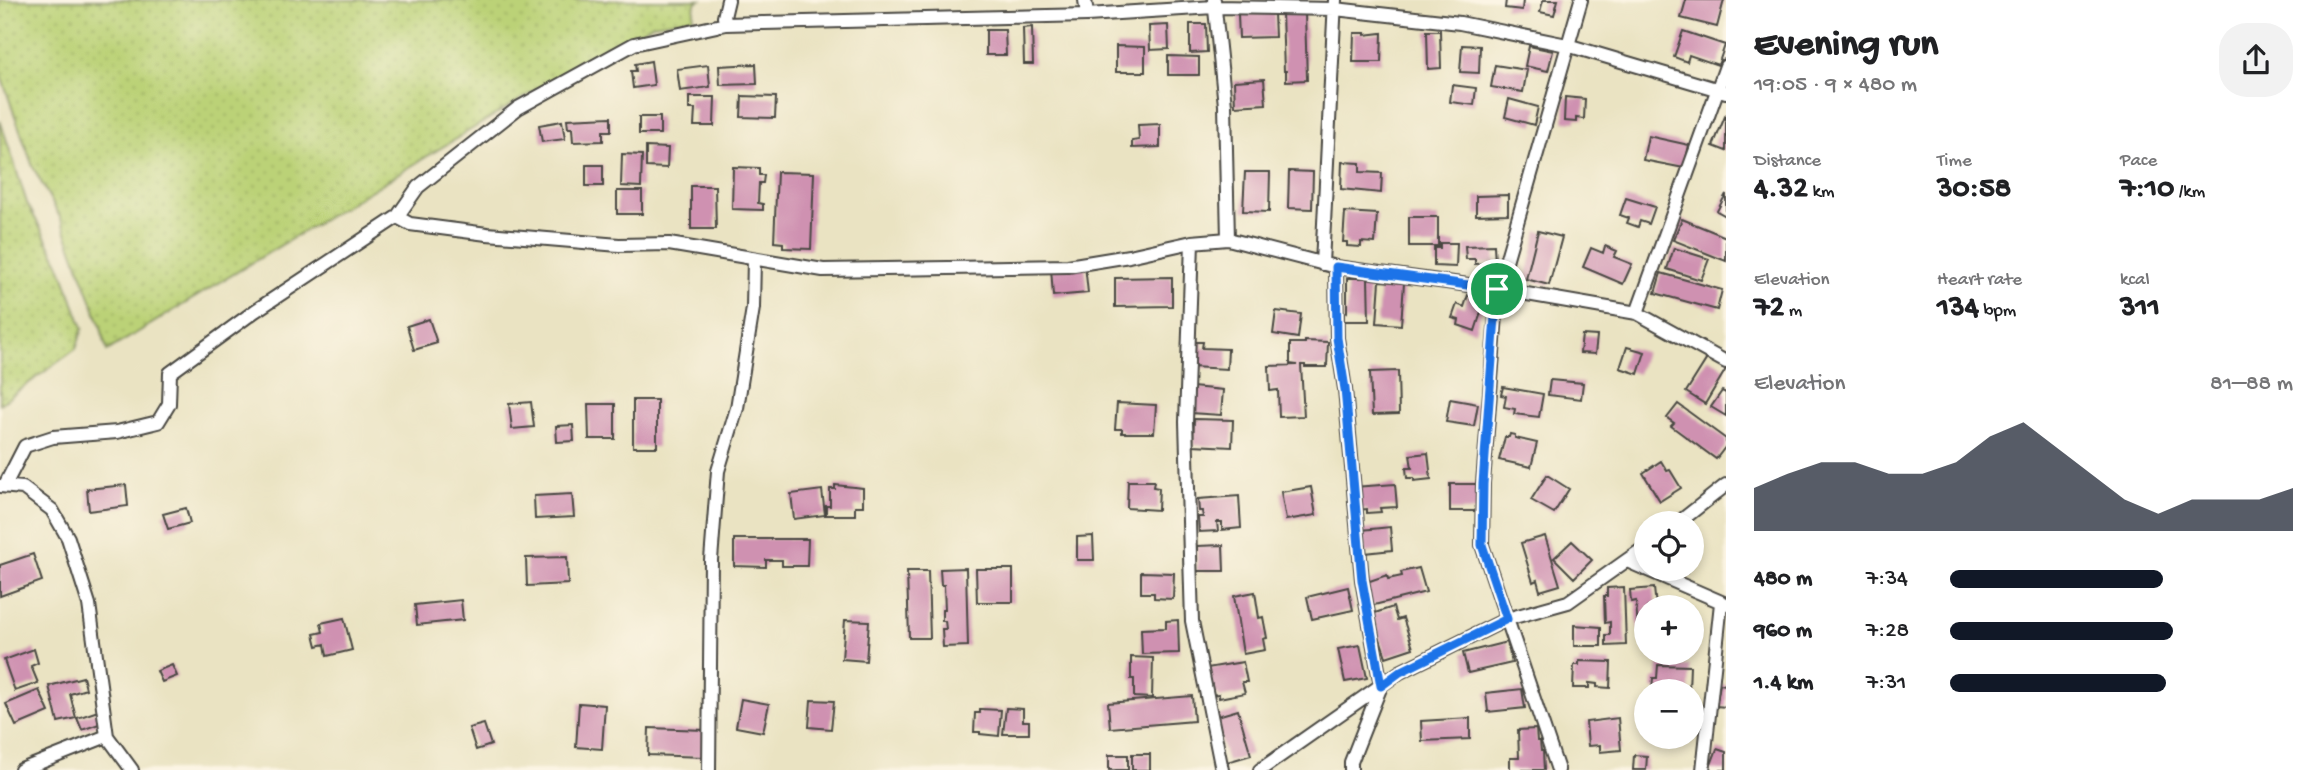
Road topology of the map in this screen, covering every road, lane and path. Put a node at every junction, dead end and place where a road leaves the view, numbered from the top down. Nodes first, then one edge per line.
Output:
1 (728, 0) edge
2 (1085, 0) edge
3 (1581, 0) edge
4 (1214, 4) edge
5 (1335, 4) edge
6 (1087, 15) junction
7 (726, 24) junction
8 (1567, 46) junction
9 (1726, 66) edge
10 (1723, 91) edge
11 (397, 216) junction
12 (1228, 239) junction
13 (1192, 242) junction
14 (754, 259) junction
15 (1322, 264) junction
16 (1336, 267) junction
17 (1497, 289) junction
18 (1637, 313) junction
19 (1726, 362) edge
20 (1726, 485) edge
21 (3, 486) edge
22 (1693, 511) edge
23 (1634, 556) edge
24 (1628, 561) junction
25 (1724, 604) edge
26 (1507, 619) junction
27 (1381, 686) junction
28 (107, 736) junction
29 (21, 770) edge
30 (132, 770) edge
31 (709, 770) edge
32 (1222, 770) edge
33 (1260, 770) edge
34 (1351, 770) edge
35 (1558, 770) edge
36 (1703, 770) edge

1 - 7 street
2 - 6 street
3 - 8 street
4 - 5 street
4 - 6 street
4 - 12 street
5 - 8 street
5 - 15 street
6 - 7 street
7 - 11 street
8 - 10 street
8 - 17 street
9 - 10 street
10 - 18 street
11 - 14 street
11 - 21 street
12 - 13 street
12 - 15 street
13 - 14 street
13 - 32 street
14 - 31 street
15 - 16 street
16 - 17 street
16 - 27 street
17 - 18 street
17 - 26 street
18 - 19 street
20 - 22 street
21 - 28 street
23 - 24 street
24 - 25 street
24 - 26 street
25 - 36 street
26 - 27 street
26 - 35 street
27 - 33 street
27 - 34 street
28 - 29 street
28 - 30 street

